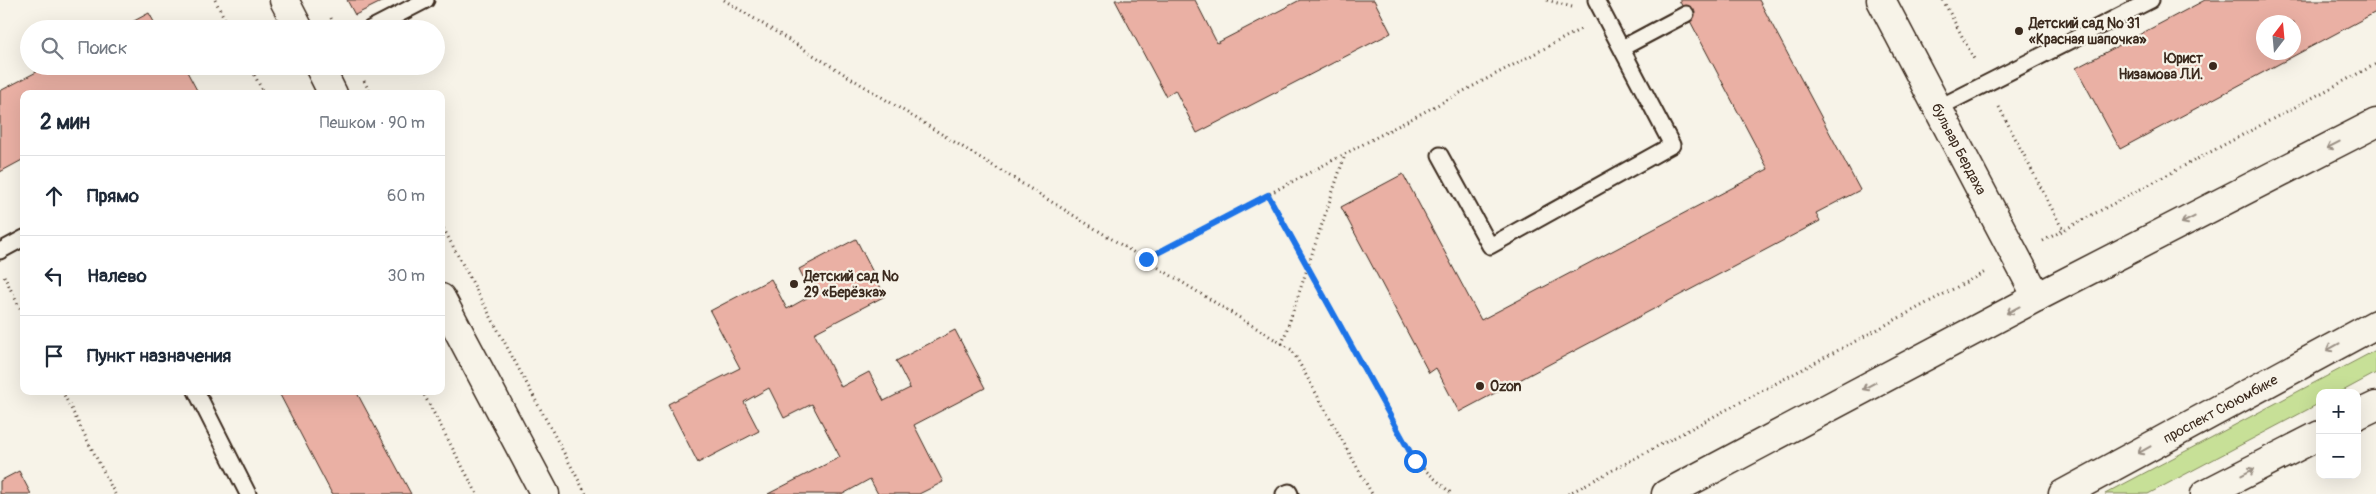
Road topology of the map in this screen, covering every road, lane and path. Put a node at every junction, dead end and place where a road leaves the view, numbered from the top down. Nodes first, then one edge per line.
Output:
1 (215, 0) edge
2 (284, 0) edge
3 (426, 0) edge
4 (724, 0) edge
5 (1547, 0) edge
6 (1596, 0) edge
7 (1882, 0) edge
8 (1943, 0) edge
9 (2151, 0) edge
10 (1686, 14) dead end
11 (1605, 16) junction
12 (225, 20) edge
13 (294, 20) edge
14 (387, 20) edge
15 (1622, 48) junction
16 (2376, 64) edge
17 (254, 75) edge
18 (324, 75) edge
19 (1986, 83) junction
20 (262, 90) edge
21 (331, 90) edge
22 (1938, 108) junction
23 (2376, 123) edge
24 (1346, 154) junction
25 (1440, 155) dead end
26 (1268, 195) junction
27 (2063, 230) junction
28 (445, 231) edge
29 (20, 240) edge
30 (0, 251) edge
31 (2016, 256) junction
32 (1146, 259) junction
33 (1308, 266) junction
34 (0, 269) edge
35 (2037, 297) junction
36 (445, 306) edge
37 (20, 308) edge
38 (2376, 324) edge
39 (1282, 344) junction
40 (64, 395) edge
41 (198, 395) edge
42 (424, 395) edge
43 (2376, 406) edge
44 (2361, 413) edge
45 (2316, 437) edge
46 (115, 494) edge
47 (248, 494) edge
48 (477, 494) edge
49 (545, 494) edge
50 (586, 494) edge
51 (1284, 494) edge
52 (1290, 494) edge
53 (1372, 494) edge
54 (1452, 494) edge
55 (1568, 494) edge
56 (1666, 494) edge
57 (2063, 494) edge
58 (2205, 494) edge

1 - 12 path
2 - 13 street
3 - 14 lane
4 - 32 path
5 - 11 path
6 - 11 lane
7 - 22 street, бульвар Бердаха
8 - 19 path
9 - 19 lane
10 - 15 lane
11 - 15 lane
11 - 24 path
15 - 25 lane
16 - 27 path
17 - 20 path
18 - 21 street
19 - 22 lane
19 - 27 path
22 - 31 street, бульвар Бердаха
23 -> 35 street
24 - 26 path
24 - 33 path
26 - 32 path
26 - 33 path
27 - 31 path
28 - 50 path
29 - 30 lane
31 - 35 street, бульвар Бердаха
31 - 55 path
32 - 39 path
33 - 39 path
33 - 54 path
34 - 37 path
35 -> 56 street
36 - 49 street
38 -> 57 street, проспект Сююмбике
39 - 53 path
40 - 46 path
41 - 47 lane
42 - 48 path
43 - 44 street
58 -> 45 street
51 - 52 lane

